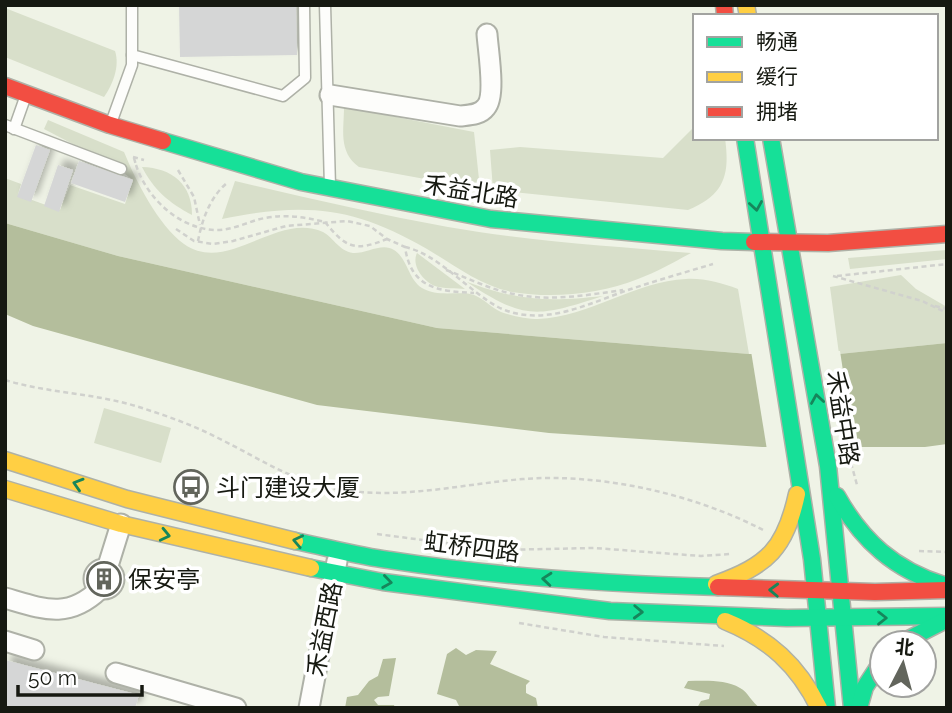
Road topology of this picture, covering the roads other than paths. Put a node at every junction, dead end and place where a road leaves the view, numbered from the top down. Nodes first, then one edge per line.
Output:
1 (132, 5) edge
2 (304, 5) edge
3 (325, 5) edge
4 (486, 34) dead end
5 (132, 55) junction
6 (5, 86) edge
7 (26, 95) junction
8 (330, 95) dead end
9 (110, 125) junction
10 (8, 128) edge
11 (745, 140) edge
12 (771, 140) edge
13 (121, 169) dead end
14 (330, 188) junction
15 (947, 234) edge
16 (762, 242) junction
17 (790, 243) junction
18 (5, 460) edge
19 (828, 466) junction
20 (798, 471) junction
21 (5, 489) edge
22 (121, 524) junction
23 (339, 550) junction
24 (335, 572) junction
25 (693, 587) junction
26 (947, 588) edge
27 (816, 590) junction
28 (842, 591) junction
29 (5, 598) edge
30 (691, 614) junction
31 (819, 618) junction
32 (845, 618) junction
33 (947, 618) edge
34 (927, 629) edge
35 (5, 641) edge
36 (34, 650) dead end
37 (116, 673) dead end
38 (868, 682) edge
39 (236, 708) edge
40 (309, 708) edge
41 (819, 708) edge
42 (827, 708) edge
43 (852, 708) edge
44 (859, 708) edge

1 - 5 lane
2 - 5 lane
3 - 14 lane
4 - 8 street
5 - 9 lane
6 - 7 street, 禾益北路
7 - 9 street, 禾益北路
7 - 10 lane
9 - 14 street, 禾益北路
10 - 13 lane
11 -> 16 street
12 - 17 street, 禾益中路
14 - 16 street, 禾益北路
15 - 17 street, 禾益北路
16 - 17 street, 禾益北路
16 - 20 street
19 -> 17 street, 禾益中路
23 -> 18 street, 虹桥四路
19 - 26 street
19 - 28 street, 禾益中路
20 - 25 street
20 - 27 street
21 - 22 street, 虹桥四路
22 -> 24 street, 虹桥四路
22 - 29 street
23 - 24 street, 禾益西路
25 -> 23 street, 虹桥四路
24 -> 30 street, 虹桥四路
24 - 40 street, 禾益西路
27 -> 25 street, 虹桥四路
26 - 28 street, 虹桥四路
27 - 28 street, 虹桥四路
27 - 31 street
28 - 32 street, 禾益中路
30 - 31 street, 虹桥四路
30 - 41 street
31 - 32 street, 虹桥四路
31 - 42 street
32 -> 33 street, 虹桥四路
32 - 43 street, 禾益中路
33 - 34 street
35 - 36 street
37 - 39 street
38 - 44 street

